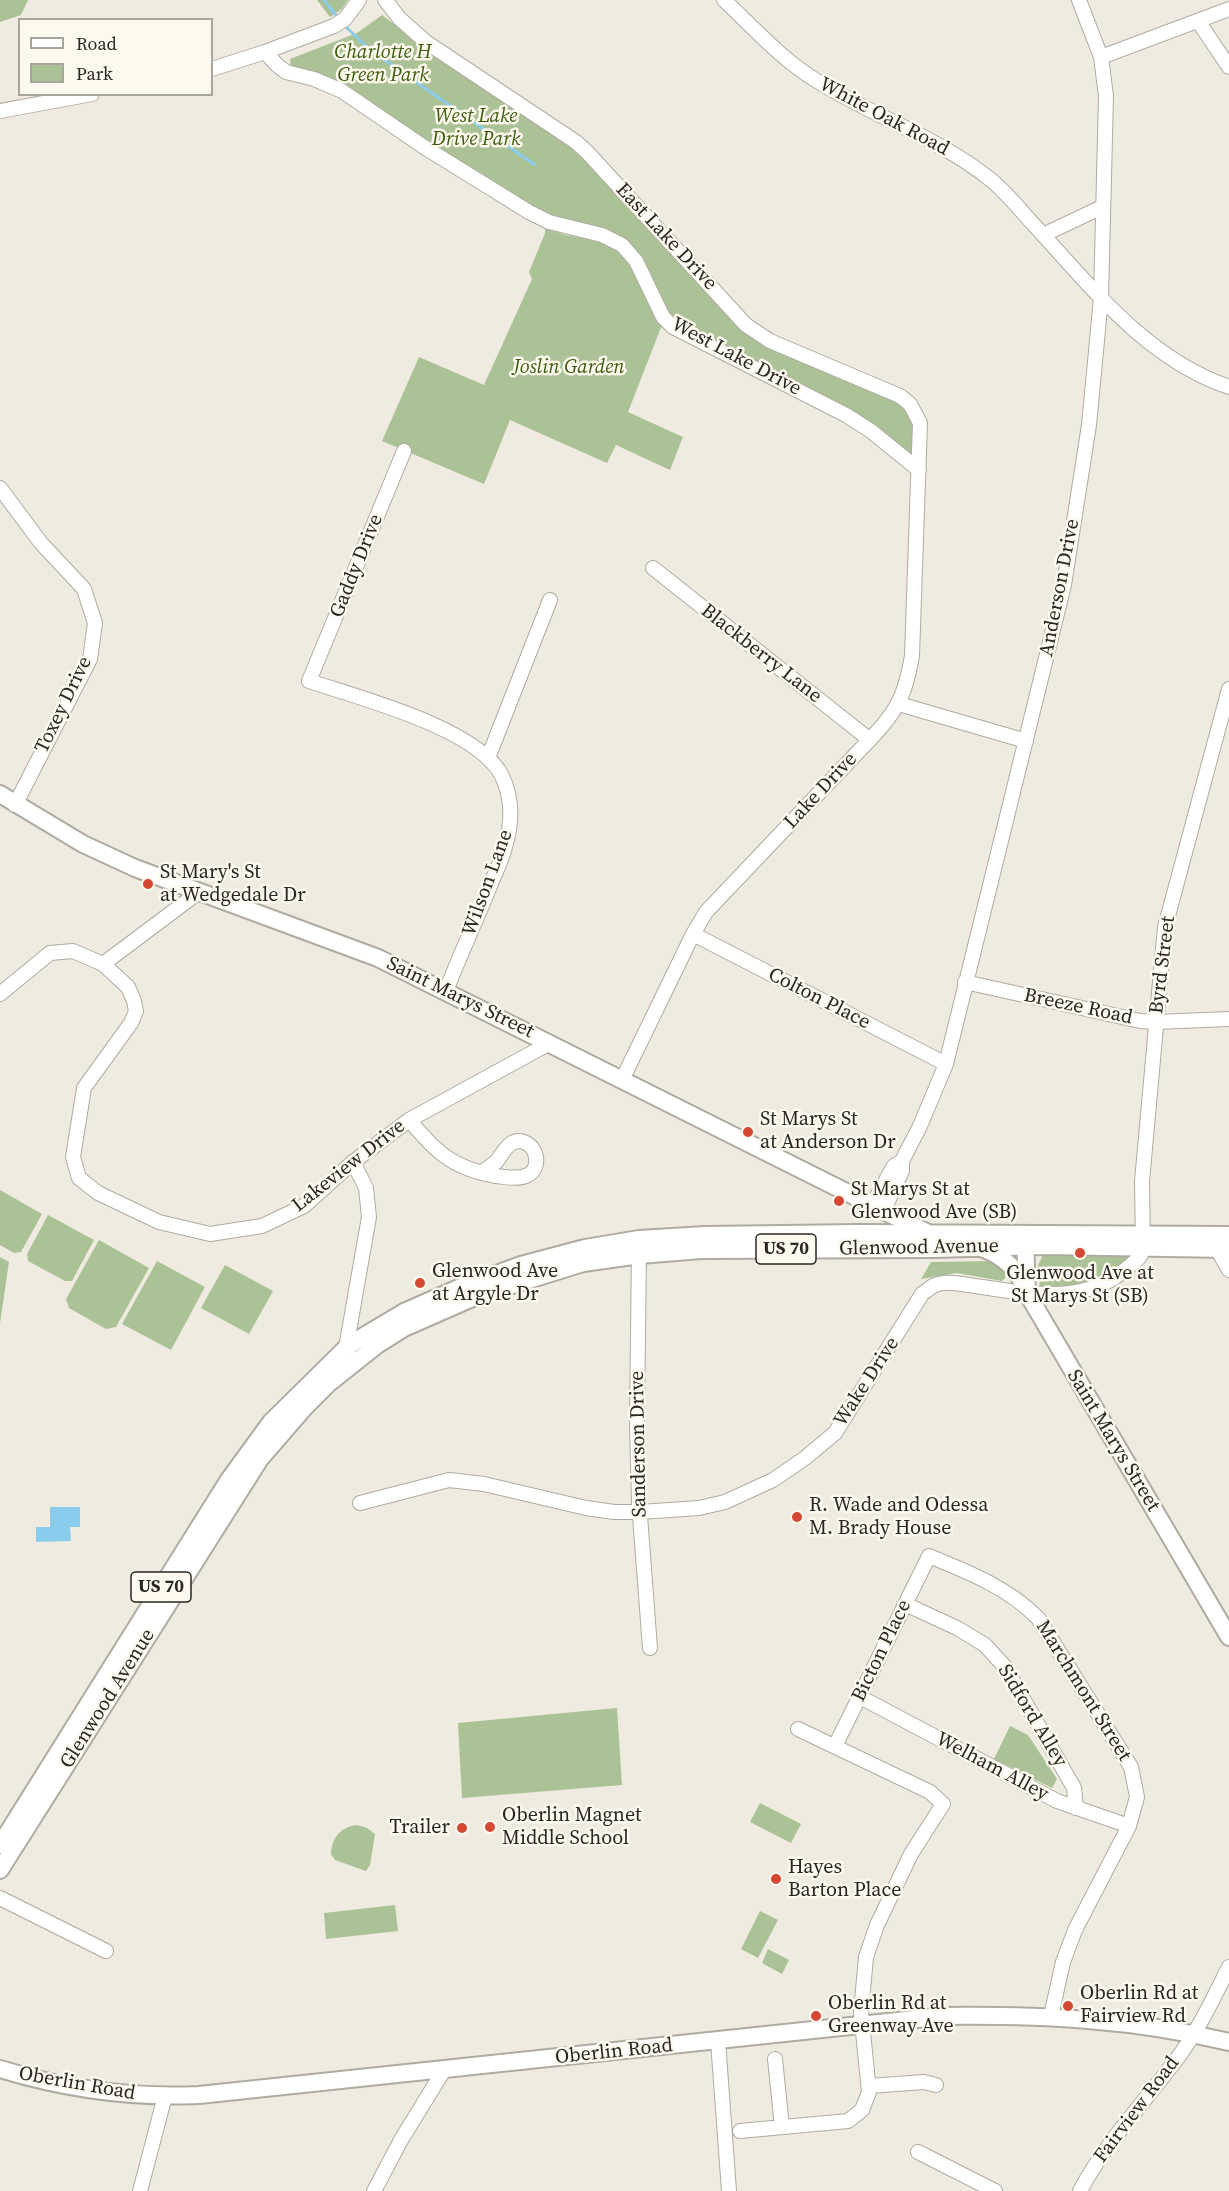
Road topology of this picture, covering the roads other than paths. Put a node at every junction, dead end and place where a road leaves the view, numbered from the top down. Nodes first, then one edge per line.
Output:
1 (359, 0) edge
2 (385, 0) edge
3 (724, 0) edge
4 (1079, 0) edge
5 (1229, 9) edge
6 (1198, 21) junction
7 (266, 52) junction
8 (1101, 57) junction
9 (1229, 67) edge
10 (213, 69) edge
11 (81, 96) edge
12 (0, 111) edge
13 (1102, 207) junction
14 (1043, 235) junction
15 (1101, 298) junction
16 (1229, 387) edge
17 (404, 451) dead end
18 (919, 470) junction
19 (0, 488) edge
20 (652, 568) dead end
21 (550, 600) dead end
22 (309, 681) joint
23 (1229, 689) edge
24 (899, 704) junction
25 (870, 740) junction
26 (1026, 741) junction
27 (488, 758) junction
28 (5, 800) edge
29 (199, 892) junction
30 (693, 934) junction
31 (103, 964) junction
32 (965, 982) junction
33 (446, 991) junction
34 (0, 994) edge
35 (1229, 1019) edge
36 (1156, 1022) junction
37 (550, 1042) junction
38 (946, 1064) junction
39 (622, 1078) junction
40 (409, 1120) junction
41 (353, 1162) junction
42 (481, 1173) dead end
43 (879, 1208) junction
44 (931, 1234) junction
45 (878, 1241) junction
46 (1025, 1241) junction
47 (1143, 1242) junction
48 (1223, 1242) edge
49 (639, 1247) junction
50 (981, 1248) junction
51 (1229, 1270) edge
52 (1027, 1293) junction
53 (350, 1355) junction
54 (360, 1503) dead end
55 (640, 1512) junction
56 (929, 1556) joint
57 (905, 1604) junction
58 (1229, 1637) edge
59 (650, 1648) dead end
60 (860, 1697) junction
61 (798, 1728) dead end
62 (835, 1746) junction
63 (1076, 1808) junction
64 (1129, 1826) junction
65 (0, 1845) edge
66 (0, 1870) edge
67 (0, 1898) edge
68 (106, 1951) dead end
69 (1229, 1967) edge
70 (1051, 2016) junction
71 (862, 2024) junction
72 (1195, 2033) junction
73 (718, 2041) junction
74 (1229, 2042) edge
75 (775, 2060) dead end
76 (0, 2069) edge
77 (444, 2070) junction
78 (936, 2085) dead end
79 (869, 2086) junction
80 (165, 2096) junction
81 (782, 2127) junction
82 (740, 2131) dead end
83 (918, 2152) dead end
84 (140, 2191) edge
85 (374, 2191) edge
86 (729, 2191) edge
87 (995, 2191) edge
88 (1080, 2191) edge

1 - 7 street
2 - 18 street, East Lake Drive
3 - 14 street, White Oak Road
4 - 8 street, Anderson Drive
5 - 6 street
6 - 8 street
6 - 9 street
7 - 10 street
7 - 18 street, West Lake Drive
8 - 13 street, Anderson Drive
11 - 12 street
13 - 14 street
13 - 15 street, Anderson Drive
14 - 15 street, White Oak Road
15 - 16 street, White Oak Road
15 - 26 street, Anderson Drive
17 - 22 street, Gaddy Drive
18 - 24 street, Lake Drive
19 - 28 street, Toxey Drive
20 - 25 street, Blackberry Lane
21 - 27 street
22 - 27 street, Wilson Lane
23 - 36 street, Byrd Street
24 - 25 street, Lake Drive
24 - 26 street
25 - 30 street, Lake Drive
26 - 32 street, Anderson Drive
27 - 33 street, Wilson Lane
28 - 29 main road, Saint Marys Street
29 - 31 street
29 - 33 main road, Saint Marys Street
30 - 38 street, Colton Place
30 - 39 street, Lake Drive
31 - 34 street, Lakeview Drive
31 - 41 street, Lakeview Drive
32 - 36 street, Breeze Road
32 - 38 street, Anderson Drive
33 - 37 main road, Saint Marys Street
35 - 36 street, Breeze Road
36 - 47 street, Byrd Street
37 - 39 main road, Saint Marys Street
37 - 40 street, Lakeview Drive
38 - 43 street, Anderson Drive
39 - 43 main road, Saint Marys Street
40 - 41 street, Lakeview Drive
40 - 42 street
41 - 53 street
43 - 44 main road, Saint Marys Street
43 - 45 main road
44 - 45 main road, Glenwood Avenue / US 70
44 - 46 main road, Glenwood Avenue / US 70
45 - 49 main road, Glenwood Avenue / US 70
45 - 50 main road, Glenwood Avenue / US 70
46 - 47 main road, Glenwood Avenue / US 70
46 - 50 main road, Glenwood Avenue / US 70
46 - 52 main road, Saint Marys Street
47 - 48 main road, Glenwood Avenue / US 70
47 - 52 street, Wake Drive
48 - 51 street
49 - 53 main road, Glenwood Avenue / US 70
49 - 55 street, Sanderson Drive
50 - 52 main road
52 - 55 street, Wake Drive
52 - 58 main road, Saint Marys Street
53 - 65 main road, Glenwood Avenue / US 70
53 - 66 main road, Glenwood Avenue / US 70
54 - 55 street, Wake Drive
55 - 59 street, Sanderson Drive
56 - 57 street, Bicton Place
56 - 64 street, Marchmont Street
57 - 60 street, Bicton Place
57 - 63 street, Sidford Alley
60 - 62 street, Bicton Place
60 - 63 street, Welham Alley
61 - 62 street
62 - 71 street
63 - 64 street, Welham Alley
64 - 70 street, Marchmont Street
67 - 68 street
69 - 72 street, Fairview Road
70 - 71 main road, Oberlin Road
70 - 72 main road, Oberlin Road
71 - 73 main road, Oberlin Road
71 - 79 street
72 - 74 main road, Oberlin Road
72 - 88 street, Fairview Road
73 - 77 main road, Oberlin Road
73 - 86 street
75 - 81 street
76 - 80 main road, Oberlin Road
77 - 80 main road, Oberlin Road
77 - 85 street
78 - 79 street
79 - 81 street
80 - 84 street
81 - 82 street
83 - 87 street

